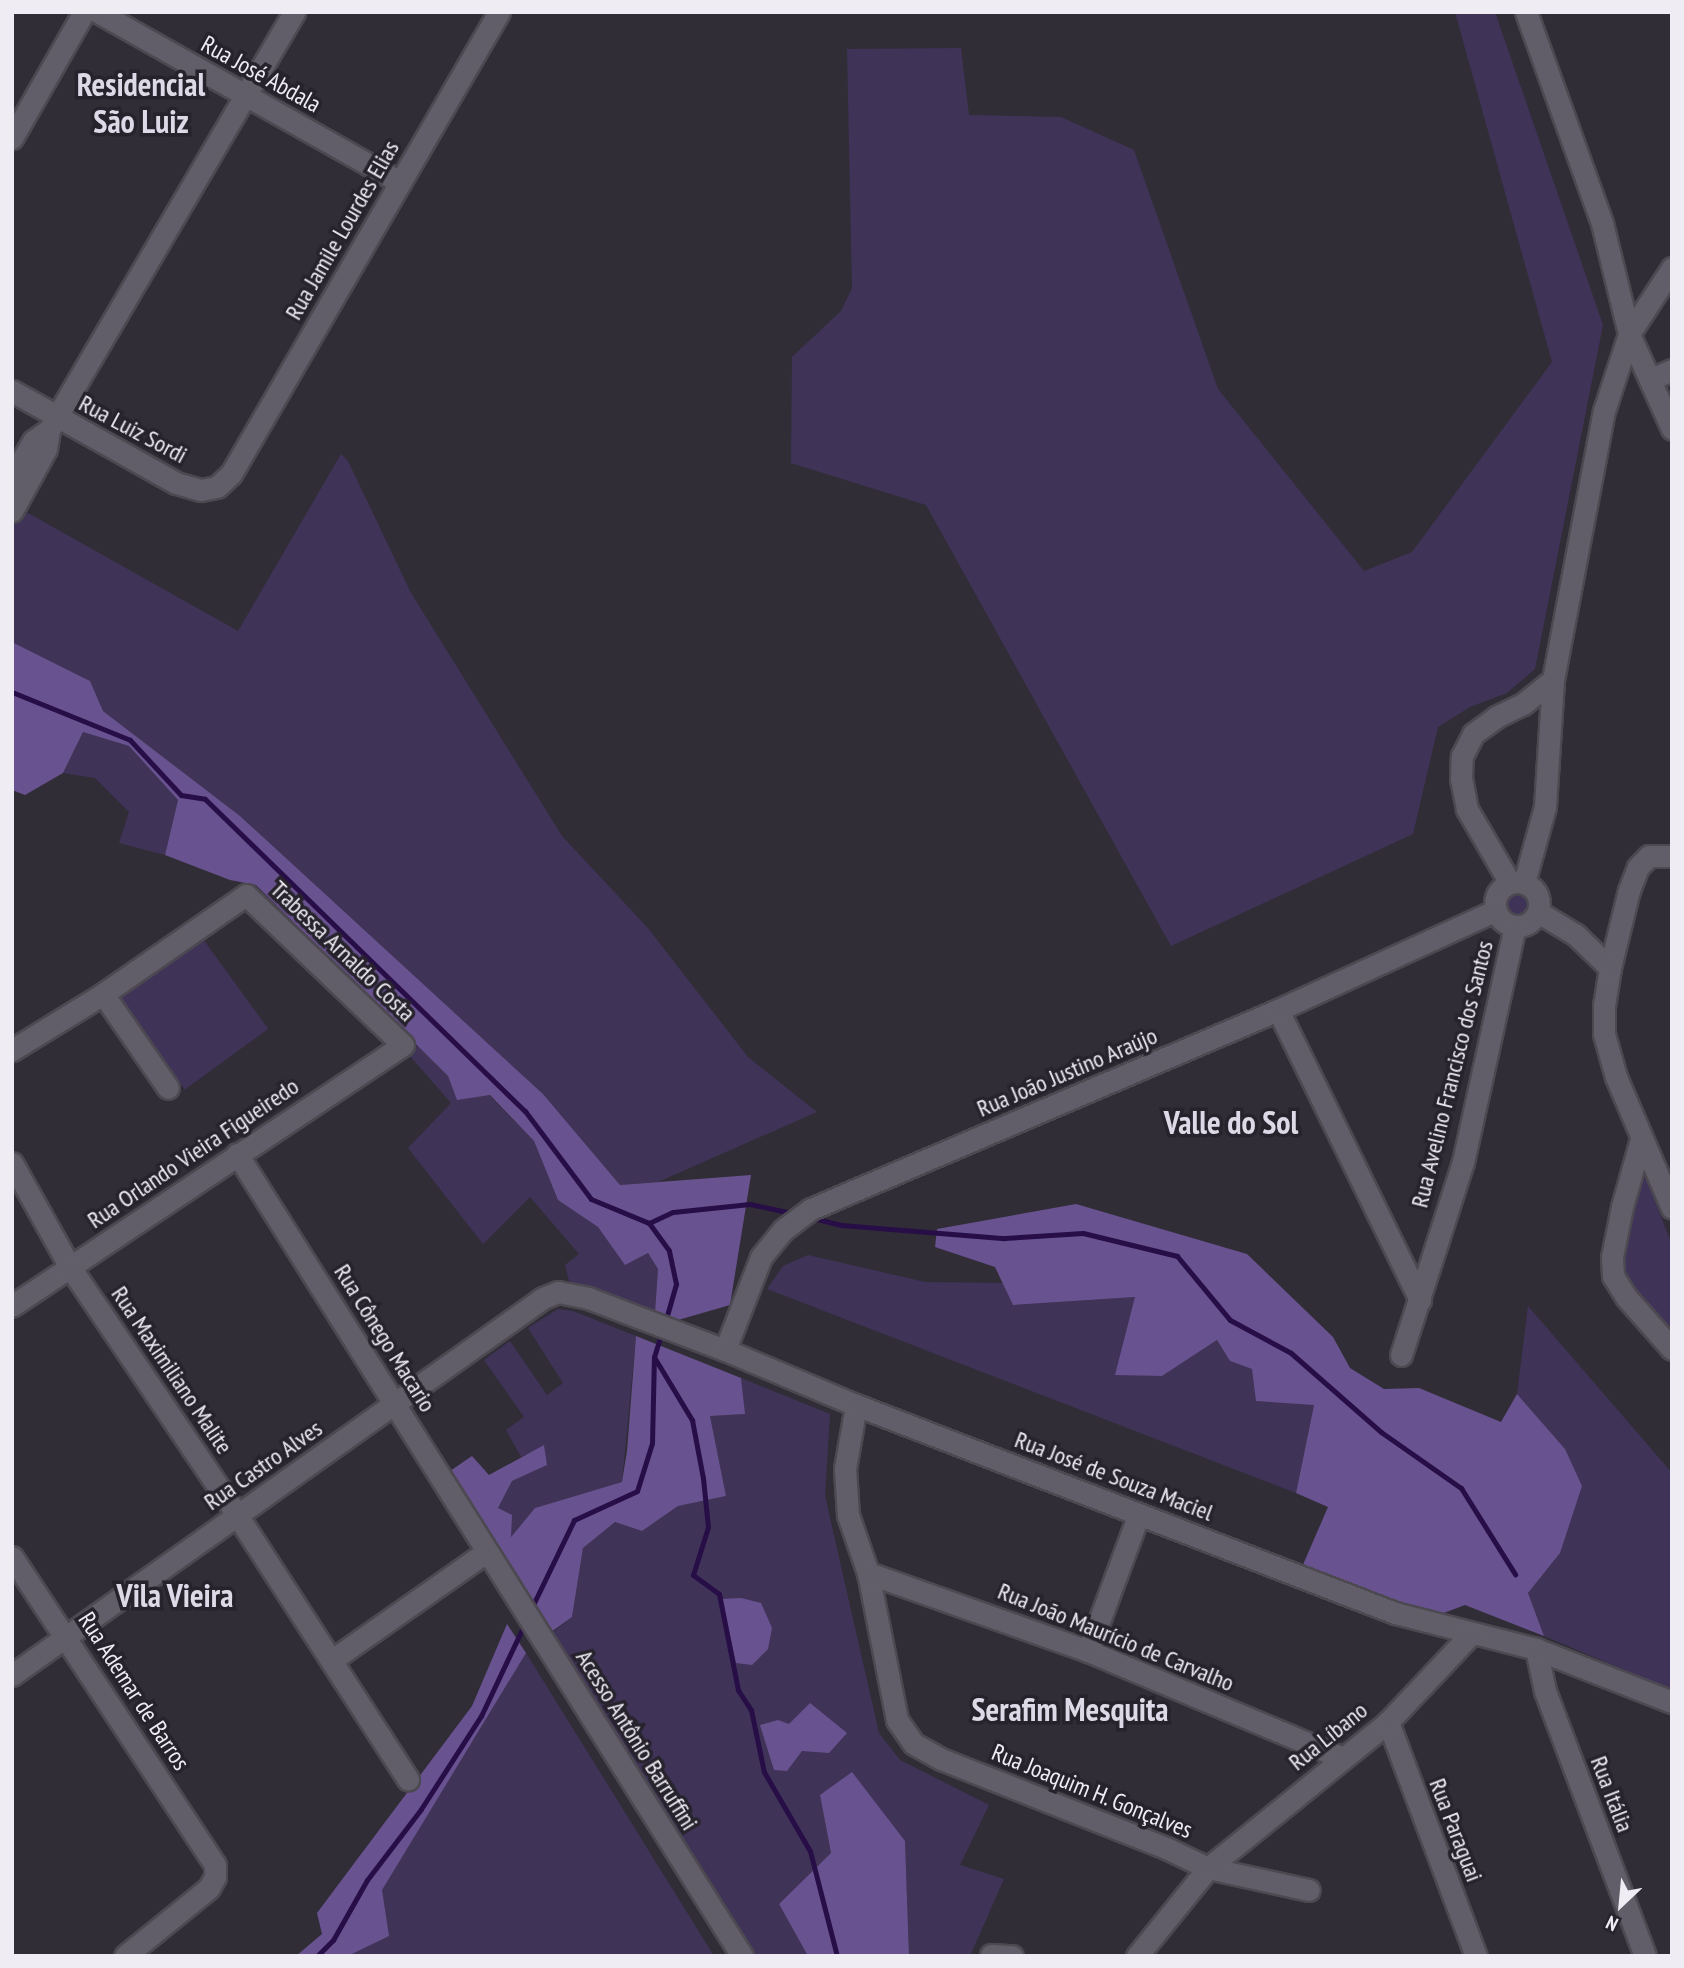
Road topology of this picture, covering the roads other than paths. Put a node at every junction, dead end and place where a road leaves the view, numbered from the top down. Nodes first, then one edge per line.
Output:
1 (84, 12) edge
2 (98, 12) edge
3 (294, 12) edge
4 (499, 12) edge
5 (1526, 12) edge
6 (245, 96) junction
7 (12, 138) edge
8 (400, 181) junction
9 (1672, 268) edge
10 (1629, 334) junction
11 (1672, 370) edge
12 (1651, 379) junction
13 (12, 391) edge
14 (53, 424) junction
15 (1672, 429) edge
16 (230, 474) joint
17 (12, 477) edge
18 (12, 511) edge
19 (1553, 680) junction
20 (1672, 856) edge
21 (1517, 883) junction
22 (1496, 910) junction
23 (1538, 912) junction
24 (1515, 926) junction
25 (1610, 968) junction
26 (103, 994) junction
27 (1278, 1010) junction
28 (403, 1045) joint
29 (12, 1050) edge
30 (168, 1088) dead end
31 (1641, 1139) junction
32 (237, 1154) junction
33 (12, 1163) edge
34 (1672, 1208) edge
35 (70, 1267) junction
36 (543, 1298) joint
37 (1420, 1300) junction
38 (12, 1306) edge
39 (725, 1349) junction
40 (1672, 1349) edge
41 (1401, 1354) dead end
42 (396, 1404) junction
43 (856, 1405) junction
44 (1139, 1514) junction
45 (237, 1515) junction
46 (486, 1552) junction
47 (12, 1557) edge
48 (868, 1573) junction
49 (1471, 1634) junction
50 (67, 1637) junction
51 (1536, 1649) junction
52 (1088, 1651) junction
53 (332, 1660) junction
54 (12, 1675) edge
55 (1672, 1702) edge
56 (1388, 1722) junction
57 (1342, 1758) junction
58 (408, 1779) dead end
59 (1208, 1868) junction
60 (1309, 1890) dead end
61 (125, 1956) edge
62 (742, 1956) edge
63 (1137, 1956) edge
64 (1476, 1956) edge
65 (1645, 1956) edge

1 - 7 street
2 - 6 street, Rua José Abdala
3 - 6 street
4 - 8 street, Rua Jamile Lourdes Elias
5 - 10 street
6 - 8 street, Rua José Abdala
6 - 14 street
8 - 16 street, Rua Jamile Lourdes Elias
9 - 10 street
10 - 12 street
10 - 19 street
11 - 12 street
12 - 15 street
13 - 14 street, Rua Luiz Sordi
14 - 16 street, Rua Luiz Sordi
14 - 17 street
14 - 18 street
19 - 21 street
19 - 21 street
20 - 25 street
21 - 22 street
21 - 23 street
22 - 24 street
22 - 27 street, Rua João Justino Araújo
23 - 24 street
23 - 25 street
24 - 37 street, Rua Avelino Francisco dos Santos
25 - 31 street
26 - 28 street, Trabessa Arnaldo Costa
26 - 29 street
26 - 30 street
27 - 37 street
27 - 39 street, Rua João Justino Araújo
28 - 32 street, Rua Orlando Vieira Figueiredo
31 - 34 street
31 - 40 street
32 - 35 street, Rua Orlando Vieira Figueiredo
32 - 42 street, Rua Cônego Macario
33 - 35 street, Rua Maximiliano Malite
35 - 38 street, Rua Orlando Vieira Figueiredo
35 - 45 street, Rua Maximiliano Malite
36 - 39 street, Rua José de Souza Maciel
36 - 42 street, Rua Castro Alves
37 - 41 street, Rua Avelino Francisco dos Santos
39 - 43 street, Rua José de Souza Maciel
42 - 45 street, Rua Castro Alves
42 - 46 street, Rua Cônego Macario
43 - 44 street, Rua José de Souza Maciel
43 - 48 street, Rua Joaquim H. Gonçalves
44 - 49 street, Rua José de Souza Maciel
44 - 52 street
45 - 50 street, Rua Castro Alves
45 - 53 street, Rua Maximiliano Malite
46 - 53 street
46 - 62 street, Acesso Antônio Barruffini
47 - 50 street, Rua Ademar de Barros
48 - 52 street, Rua João Maurício de Carvalho
48 - 59 street, Rua Joaquim H. Gonçalves
49 - 51 street, Rua José de Souza Maciel
49 - 56 street, Rua Líbano
50 - 54 street, Rua Castro Alves
50 - 61 street, Rua Ademar de Barros
51 - 55 street, Rua José de Souza Maciel
51 - 65 street, Rua Itália
52 - 57 street, Rua João Maurício de Carvalho
53 - 58 street, Rua Maximiliano Malite
56 - 57 street, Rua Líbano
56 - 64 street, Rua Paraguai
57 - 59 street, Rua Líbano
59 - 60 street, Rua Joaquim H. Gonçalves
59 - 63 street, Rua Líbano

